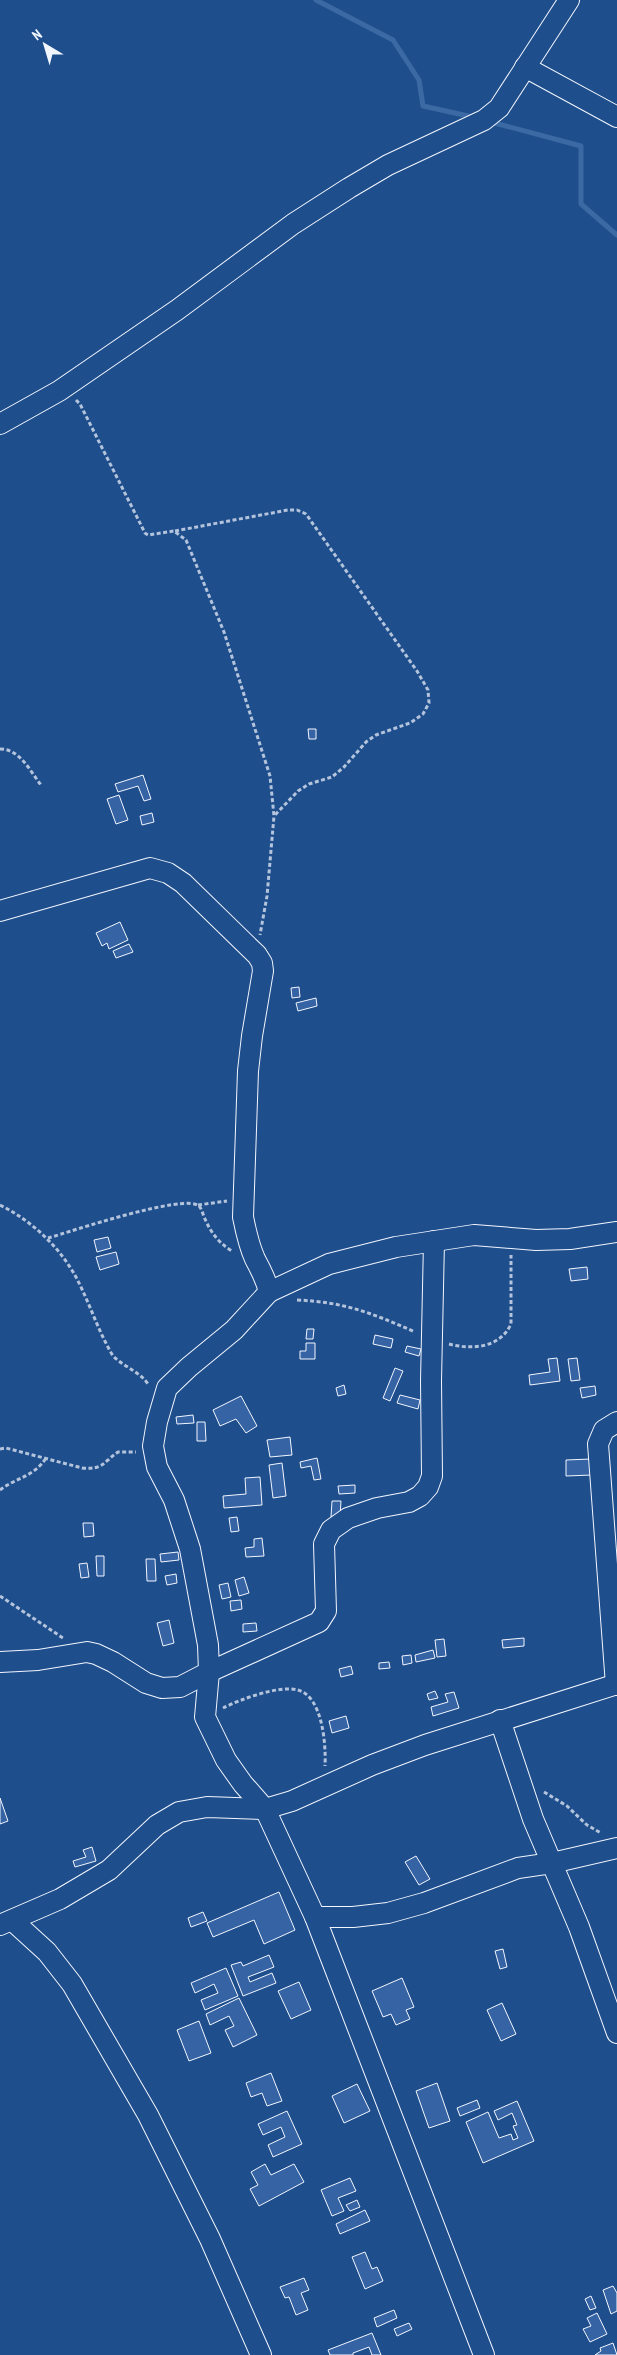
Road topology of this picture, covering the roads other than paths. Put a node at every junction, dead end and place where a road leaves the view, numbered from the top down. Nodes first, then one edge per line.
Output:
1 (569, 0) edge
2 (525, 67) junction
3 (617, 117) edge
4 (0, 424) edge
5 (0, 911) edge
6 (617, 1232) edge
7 (434, 1242) junction
8 (266, 1295) junction
9 (617, 1422) edge
10 (0, 1662) edge
11 (208, 1672) junction
12 (616, 1684) edge
13 (500, 1720) junction
14 (265, 1809) junction
15 (613, 1842) edge
16 (552, 1863) junction
17 (315, 1917) junction
18 (7, 1923) edge
19 (617, 2033) edge
20 (262, 2355) edge
21 (484, 2355) edge

1 - 2 street
2 - 3 street
2 - 4 street
5 - 8 street
6 - 7 street
7 - 8 street
7 - 11 street
8 - 11 street
9 - 12 street
10 - 11 street
11 - 14 street
12 - 13 street
13 - 14 street
13 - 16 street
14 - 17 street
14 - 18 street
15 - 16 street
16 - 17 street
16 - 19 street
17 - 21 street
18 - 20 street

